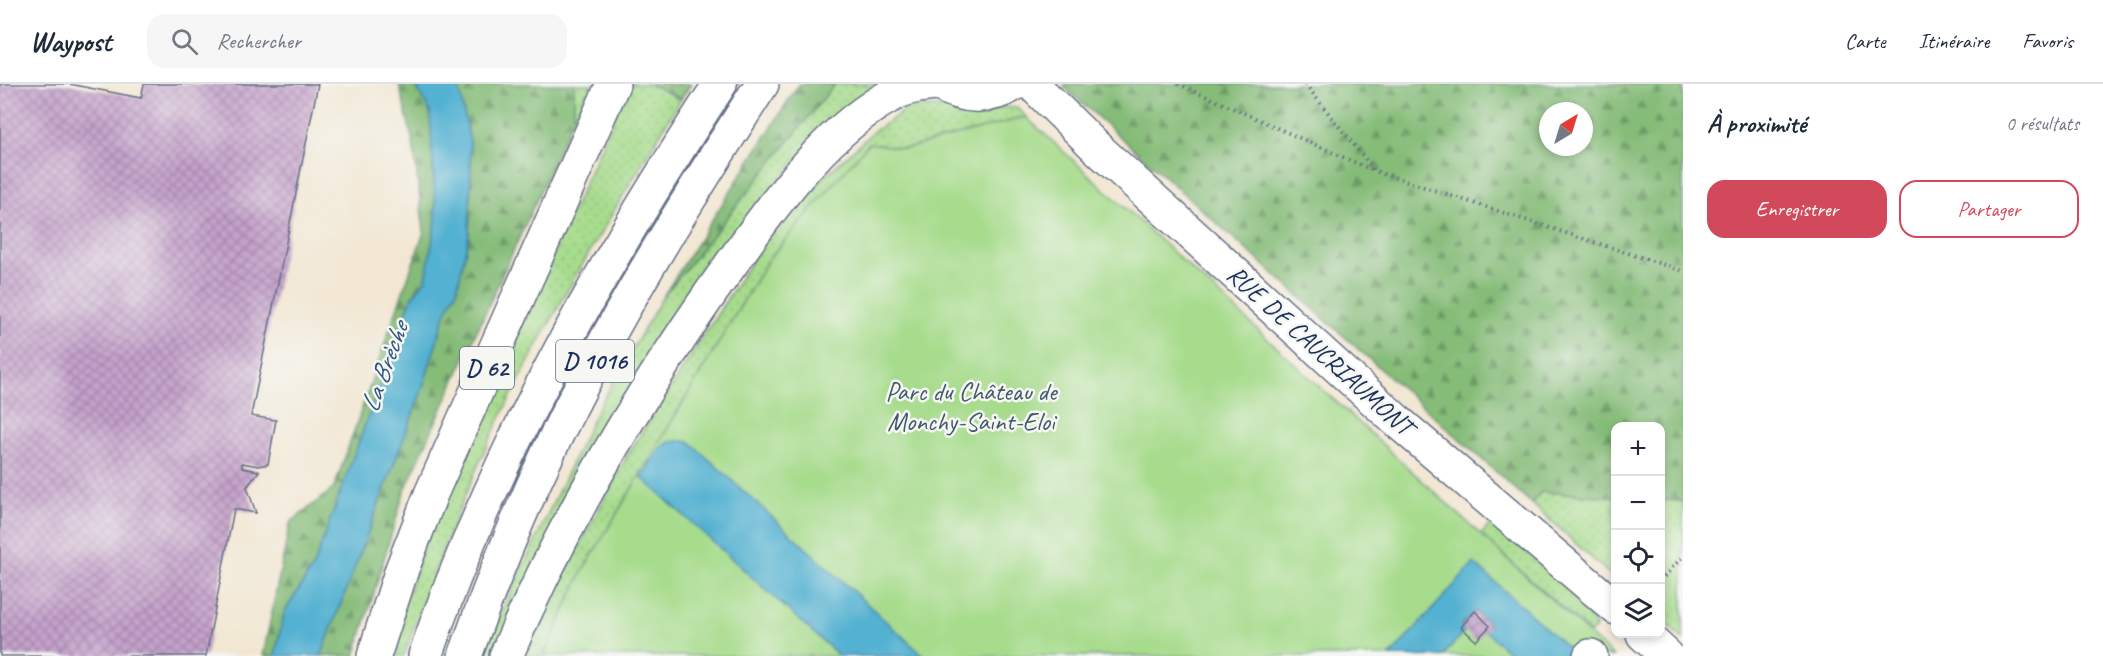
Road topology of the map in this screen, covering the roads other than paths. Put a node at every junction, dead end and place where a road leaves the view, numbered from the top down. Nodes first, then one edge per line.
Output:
1 (613, 84) edge
2 (720, 84) edge
3 (762, 84) edge
4 (938, 84) edge
5 (1014, 84) edge
6 (1032, 84) edge
7 (1611, 604) edge
8 (1648, 638) edge
9 (374, 656) edge
10 (425, 656) edge
11 (465, 656) edge
12 (506, 656) edge
13 (1667, 656) edge

1 - 9 main road, D 62
2 - 10 main road, D 1016
3 - 11 main road, D 1016
4 - 5 main road
4 - 12 main road
6 - 7 main road, RUE DE CAUCRIAUMONT
8 - 13 main road

